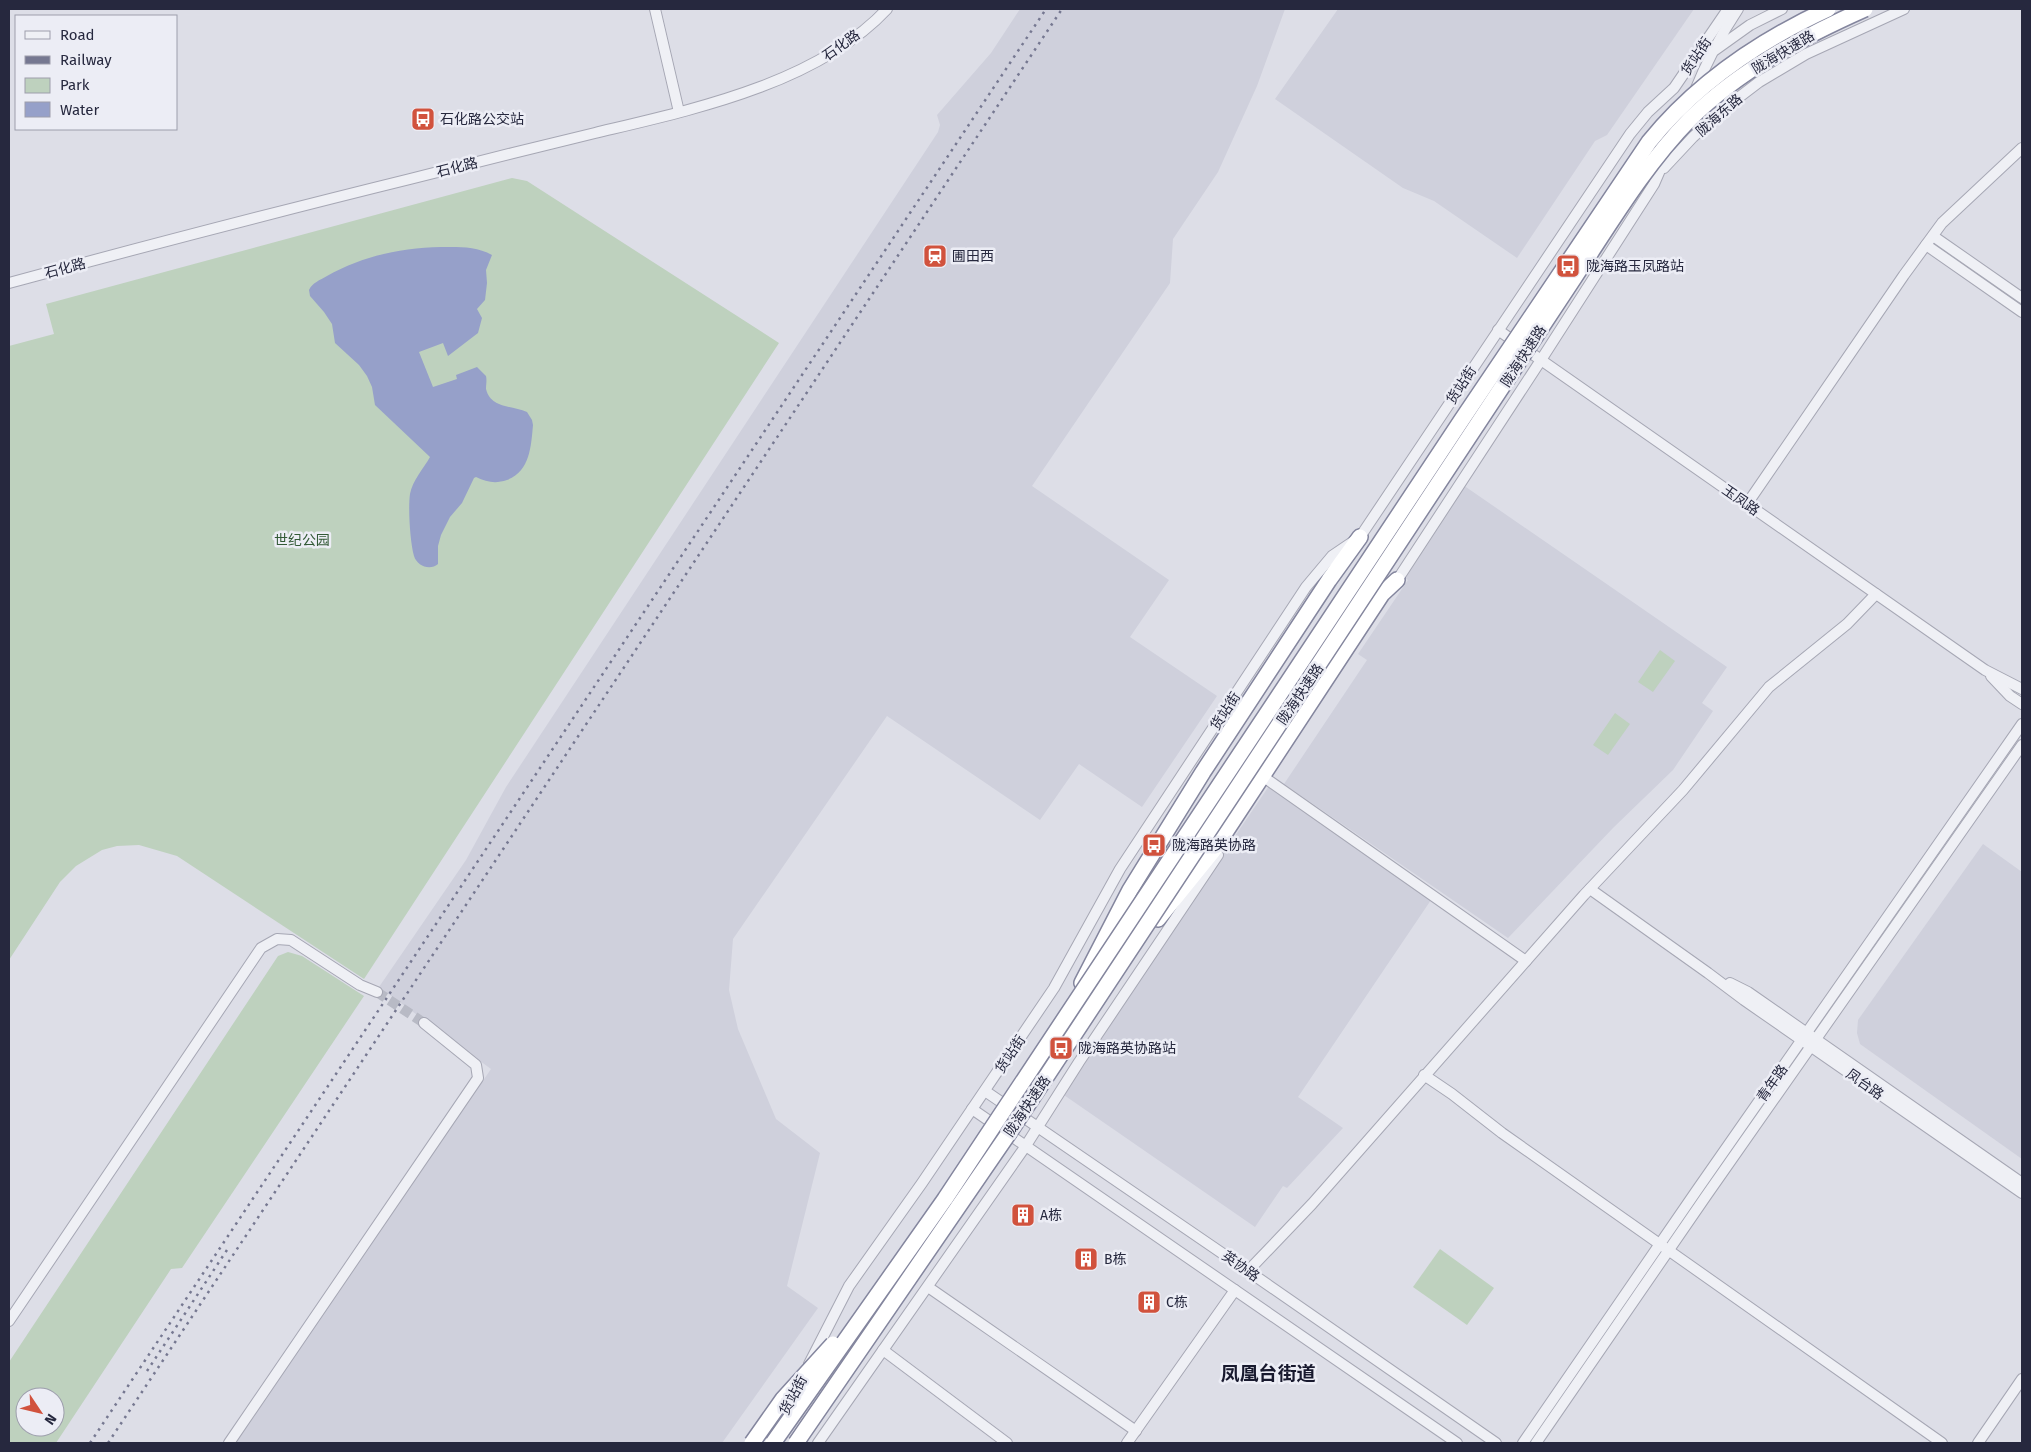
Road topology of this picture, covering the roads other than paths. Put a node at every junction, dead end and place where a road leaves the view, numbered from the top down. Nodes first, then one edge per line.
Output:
1 (655, 9) edge
2 (887, 9) edge
3 (1728, 9) edge
4 (1738, 9) edge
5 (1782, 9) edge
6 (1828, 9) edge
7 (1866, 9) edge
8 (1904, 9) edge
9 (1710, 54) junction
10 (1674, 88) junction
11 (679, 112) junction
12 (2022, 148) edge
13 (1654, 184) junction
14 (1933, 236) junction
15 (1926, 245) junction
16 (9, 283) edge
17 (2022, 298) edge
18 (2022, 312) edge
19 (1498, 330) junction
20 (1541, 360) junction
21 (1747, 504) junction
22 (1360, 537) junction
23 (1397, 580) junction
24 (1876, 594) junction
25 (1985, 670) junction
26 (2022, 689) edge
27 (2022, 704) edge
28 (2022, 724) edge
29 (2022, 745) edge
30 (1268, 780) junction
31 (1590, 889) junction
32 (1526, 960) junction
33 (1115, 974) junction
34 (377, 992) tunnel mouth
35 (424, 1023) tunnel mouth
36 (1056, 1033) junction
37 (1809, 1040) junction
38 (1424, 1075) junction
39 (985, 1091) junction
40 (972, 1110) junction
41 (1038, 1127) junction
42 (1025, 1146) junction
43 (2022, 1183) edge
44 (2022, 1193) edge
45 (1664, 1248) junction
46 (1248, 1270) junction
47 (928, 1287) junction
48 (1235, 1290) junction
49 (878, 1294) junction
50 (9, 1321) edge
51 (883, 1350) junction
52 (2022, 1379) edge
53 (1136, 1431) junction
54 (229, 1443) edge
55 (752, 1443) edge
56 (764, 1443) edge
57 (773, 1443) edge
58 (796, 1443) edge
59 (818, 1443) edge
60 (1007, 1443) edge
61 (1127, 1443) edge
62 (1457, 1443) edge
63 (1496, 1443) edge
64 (1523, 1443) edge
65 (1536, 1443) edge
66 (1942, 1443) edge
67 (1978, 1443) edge

1 - 11 street
2 - 11 street, 石化路
3 - 10 street, 货站街
4 - 9 street, 货站街
5 - 9 street
6 - 36 highway, 陇海快速路, bridge
7 - 33 highway, 陇海快速路, bridge
8 - 13 street, 陇海东路
9 - 10 street
9 - 13 street, 货站街
10 - 19 street, 货站街
11 - 16 street, 石化路
12 - 14 street
13 - 20 street, 货站街
14 - 15 street
14 - 17 street
15 - 18 street
15 - 21 street
19 - 20 street, 玉凤路
19 - 22 street, 货站街
20 - 21 street, 玉凤路
20 - 23 street, 货站街
21 - 24 street, 玉凤路
22 - 36 highway, bridge
22 - 39 street, 货站街
23 - 30 street, 货站街
23 - 33 highway, bridge
24 - 25 street, 玉凤路
24 - 31 street
25 - 26 street, 玉凤路
25 - 27 street, 玉凤路
28 - 37 street, 青年路
29 - 37 street, 青年路
30 - 32 street
30 - 41 street, 货站街
31 - 32 street
31 - 37 street, 凤台路
32 - 38 street
33 - 58 highway, 陇海快速路, bridge
34 - 50 street
35 - 54 street
36 - 49 highway, 陇海快速路, bridge
37 - 43 street, 凤台路
37 - 44 street, 凤台路
37 - 45 street, 青年路
38 - 45 street
38 - 46 street
39 - 40 street, 货站街
39 - 41 street, 英协路
40 - 42 street, 英协路
40 - 56 street, 货站街
41 - 42 street, 货站街
41 - 46 street, 英协路
42 - 47 street, 货站街
42 - 48 street, 英协路
45 - 64 street, 青年路
45 - 65 street, 青年路
45 - 66 street
46 - 63 street, 英协路
47 - 51 street, 货站街
47 - 53 street
48 - 53 street
48 - 62 street, 英协路
49 - 55 highway, bridge
49 - 57 highway, 陇海快速路, bridge
51 - 59 street, 货站街
51 - 60 street
52 - 67 street
53 - 61 street

